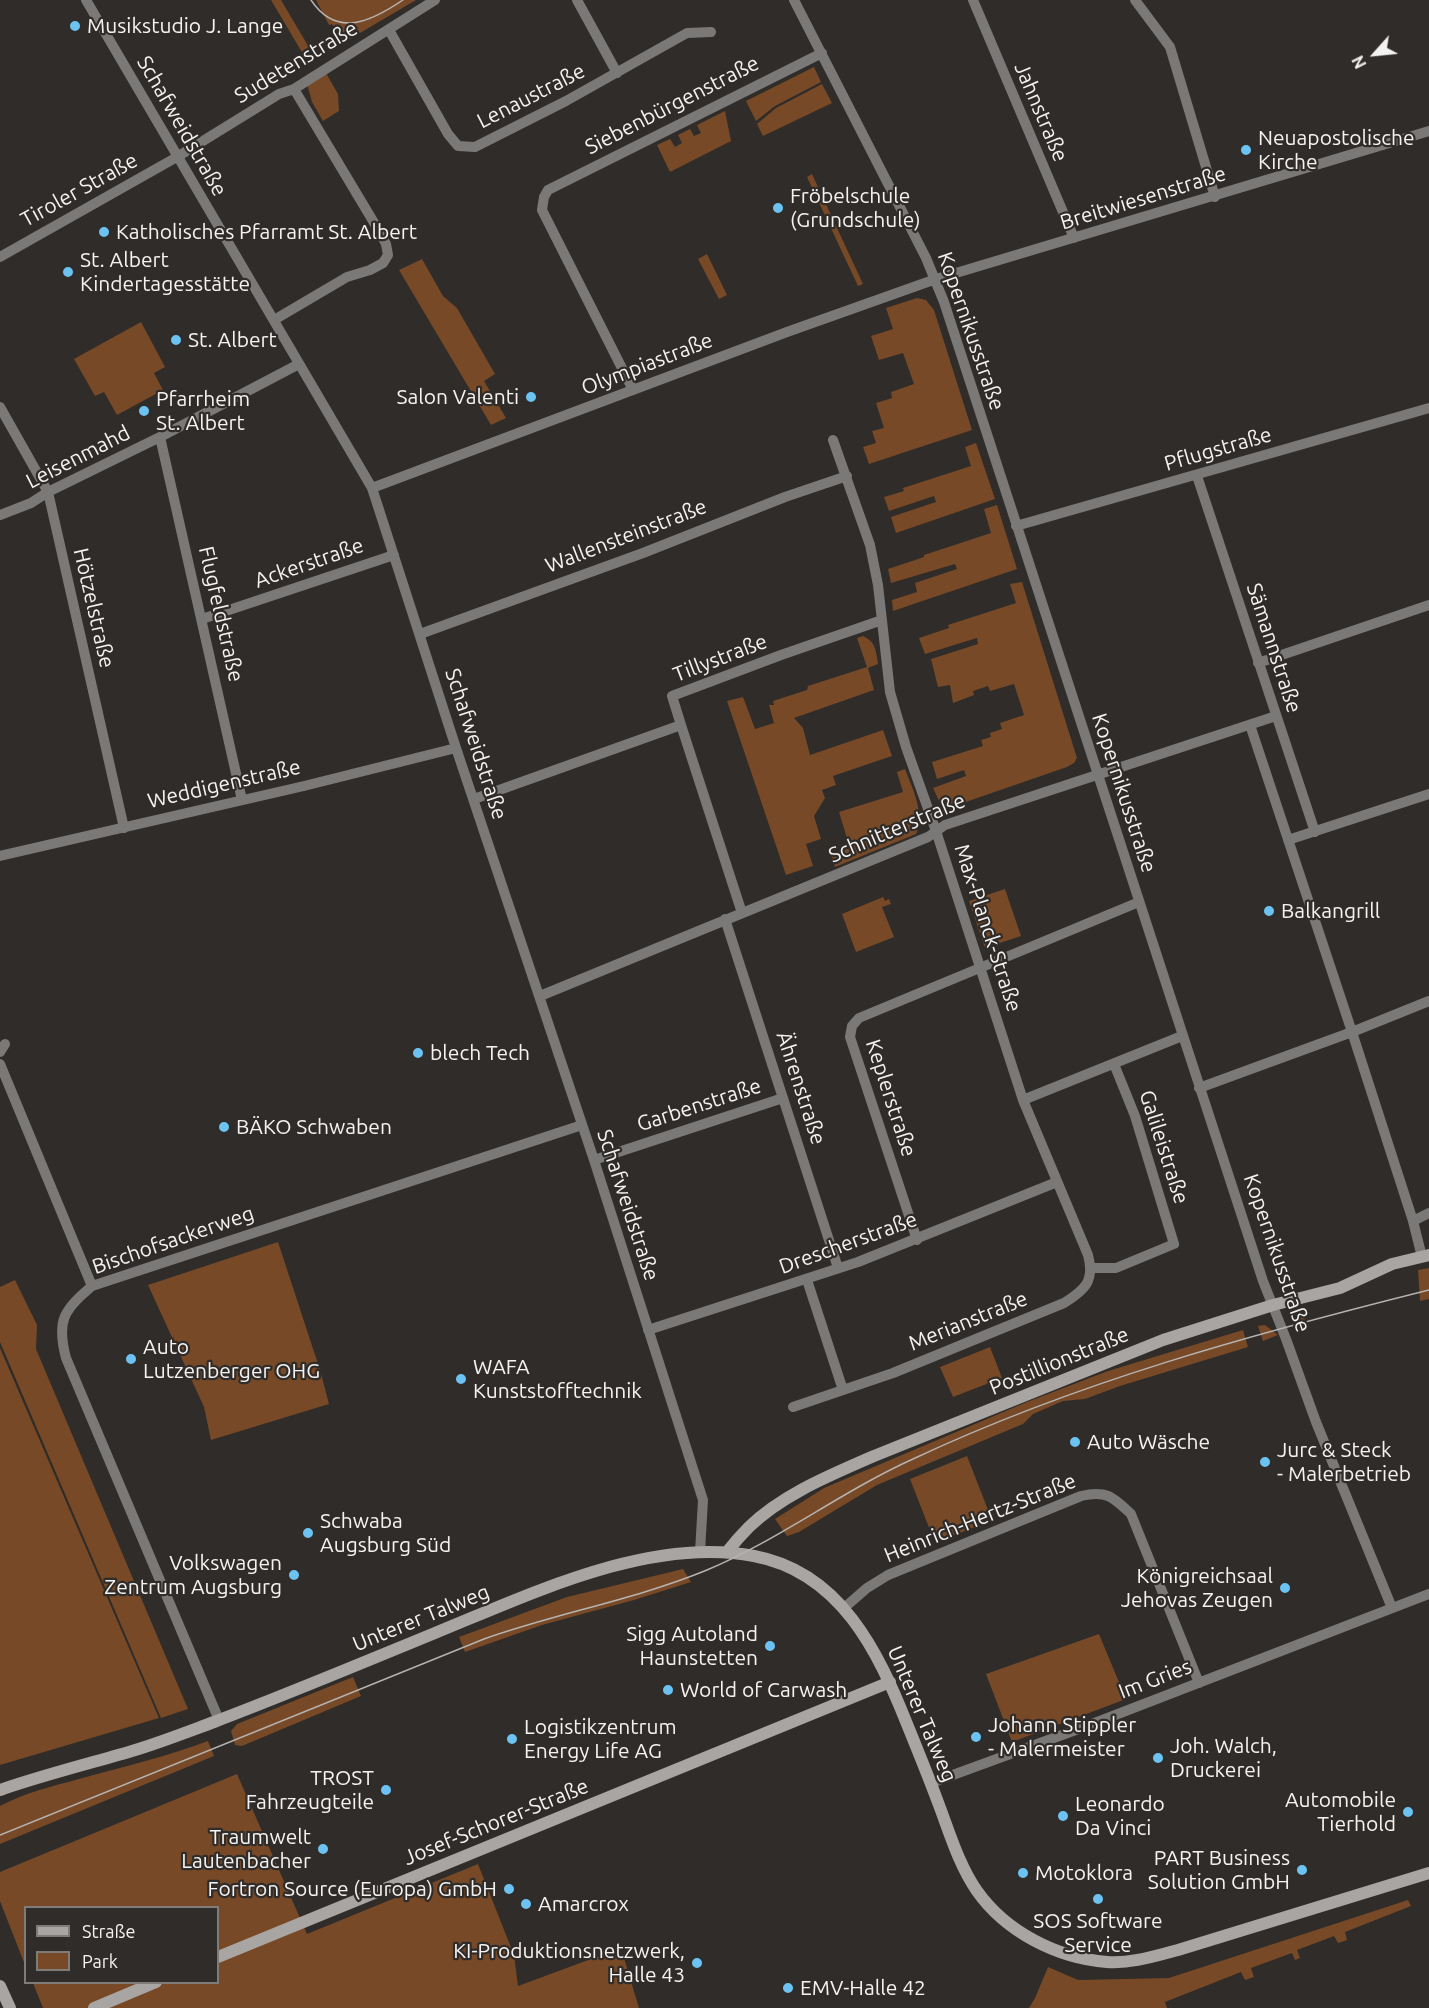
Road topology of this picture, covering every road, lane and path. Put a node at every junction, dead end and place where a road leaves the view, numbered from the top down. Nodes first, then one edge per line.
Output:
1 (86, 0) edge
2 (435, 0) edge
3 (577, 0) edge
4 (794, 0) edge
5 (973, 0) edge
6 (1141, 2) edge
7 (389, 30) junction
8 (711, 32) dead end
9 (822, 53) junction
10 (617, 73) junction
11 (294, 89) junction
12 (1429, 131) edge
13 (177, 157) junction
14 (1215, 197) junction
15 (1074, 238) junction
16 (0, 257) edge
17 (936, 279) junction
18 (274, 320) junction
19 (299, 364) junction
20 (633, 390) junction
21 (0, 407) edge
22 (1429, 408) edge
23 (160, 437) junction
24 (833, 440) dead end
25 (847, 476) junction
26 (1197, 476) junction
27 (372, 488) junction
28 (48, 492) junction
29 (0, 515) edge
30 (1016, 526) junction
31 (394, 555) junction
32 (1429, 604) edge
33 (202, 620) junction
34 (882, 621) junction
35 (420, 634) junction
36 (1258, 663) junction
37 (1276, 716) junction
38 (681, 725) junction
39 (1250, 725) junction
40 (456, 748) junction
41 (1097, 775) junction
42 (1429, 794) edge
43 (474, 799) junction
44 (242, 800) junction
45 (124, 828) junction
46 (936, 831) junction
47 (1315, 832) junction
48 (1288, 840) junction
49 (0, 855) edge
50 (1139, 902) junction
51 (742, 913) junction
52 (726, 919) junction
53 (980, 967) junction
54 (540, 996) junction
55 (1429, 1001) edge
56 (1352, 1032) junction
57 (1182, 1036) junction
58 (0, 1064) edge
59 (1114, 1064) junction
60 (1199, 1088) junction
61 (783, 1098) junction
62 (1023, 1100) junction
63 (582, 1125) junction
64 (594, 1160) junction
65 (1058, 1182) junction
66 (1429, 1213) edge
67 (1413, 1221) junction
68 (917, 1240) junction
69 (1426, 1256) edge
70 (838, 1268) junction
71 (1092, 1268) junction
72 (807, 1280) junction
73 (92, 1286) junction
74 (1272, 1305) junction
75 (648, 1330) junction
76 (843, 1390) junction
77 (793, 1407) dead end
78 (700, 1552) junction
79 (727, 1552) junction
80 (1429, 1594) edge
81 (844, 1608) junction
82 (1392, 1608) junction
83 (890, 1683) junction
84 (1199, 1683) junction
85 (219, 1720) junction
86 (931, 1783) junction
87 (0, 1790) edge
88 (1429, 1873) edge
89 (219, 1957) edge
90 (154, 1984) edge
91 (0, 1986) edge
92 (10, 2008) edge
93 (94, 2008) edge

1 - 13 street, Schafweidstraße
2 - 7 street, Sudetenstraße
3 - 10 street
4 - 9 street, Kopernikusstraße
5 - 15 street, Jahnstraße
6 - 14 street
7 - 10 street, Lenaustraße
7 - 11 street, Sudetenstraße
8 - 10 street, Lenaustraße
9 - 17 street, Kopernikusstraße
9 - 20 street, Siebenbürgenstraße
11 - 13 street, Sudetenstraße
11 - 18 street
12 - 14 street, Breitwiesenstraße
13 - 16 street, Tiroler Straße
13 - 18 street, Schafweidstraße
14 - 15 street, Breitwiesenstraße
15 - 17 street, Breitwiesenstraße
17 - 20 street, Olympiastraße
17 - 30 street, Kopernikusstraße
18 - 19 street, Schafweidstraße
19 - 23 street, Leisenmahd
19 - 27 street, Schafweidstraße
20 - 27 street, Olympiastraße
21 - 28 street, Hötzelstraße
22 - 26 street, Pflugstraße
23 - 28 street, Leisenmahd
23 - 33 street, Flugfeldstraße
24 - 25 street, Max-Planck-Straße
25 - 34 street, Max-Planck-Straße
25 - 35 street, Wallensteinstraße
26 - 30 street, Pflugstraße
26 - 36 street, Sämannstraße
27 - 31 street, Schafweidstraße
28 - 29 street, Leisenmahd
28 - 45 street, Hötzelstraße
30 - 41 street, Kopernikusstraße
31 - 33 street, Ackerstraße
31 - 35 street, Schafweidstraße
32 - 36 street
33 - 44 street, Flugfeldstraße
34 - 38 street, Tillystraße
34 - 46 street, Max-Planck-Straße
35 - 40 street, Schafweidstraße
36 - 37 street, Sämannstraße
37 - 39 street, Schnitterstraße
37 - 47 street, Sämannstraße
38 - 43 street
38 - 51 street
39 - 41 street, Schnitterstraße
39 - 48 street
40 - 43 street, Schafweidstraße
40 - 44 street, Weddigenstraße
41 - 46 street, Schnitterstraße
41 - 50 street, Kopernikusstraße
42 - 47 street
43 - 54 street, Schafweidstraße
44 - 45 street, Weddigenstraße
45 - 49 street, Weddigenstraße
46 - 51 street, Schnitterstraße
46 - 53 street, Max-Planck-Straße
47 - 48 street
48 - 56 street
50 - 53 street, Keplerstraße
50 - 57 street, Kopernikusstraße
51 - 52 street, Schnitterstraße
52 - 54 street, Schnitterstraße
52 - 61 street, Ährenstraße
53 - 62 street, Max-Planck-Straße
53 - 68 street, Keplerstraße
54 - 63 street, Schafweidstraße
55 - 56 street
56 - 60 street
56 - 67 street
57 - 59 street
57 - 60 street, Kopernikusstraße
58 - 73 street
59 - 62 street
59 - 71 street, Galileistraße
60 - 74 street, Kopernikusstraße
61 - 64 street, Garbenstraße
61 - 70 street, Ährenstraße
62 - 65 street, Max-Planck-Straße
63 - 64 street, Schafweidstraße
63 - 73 street, Bischofsackerweg
64 - 75 street, Schafweidstraße
65 - 68 street, Drescherstraße
65 - 71 street
66 - 67 street
67 - 69 street
68 - 70 street, Drescherstraße
69 - 74 street, Postillionstraße
70 - 72 street, Drescherstraße
71 - 76 street, Merianstraße
72 - 75 street, Drescherstraße
72 - 76 street
73 - 85 street, Bischofsackerweg
74 - 79 street, Postillionstraße
74 - 82 street, Kopernikusstraße
75 - 78 street, Schafweidstraße
76 - 77 street, Merianstraße
78 - 79 street, Unterer Talweg
78 - 85 street, Unterer Talweg
79 - 81 street, Unterer Talweg
80 - 82 street, Im Gries
81 - 83 street, Unterer Talweg
81 - 84 street, Heinrich-Hertz-Straße
82 - 84 street, Im Gries
83 - 86 street, Unterer Talweg
83 - 89 street, Josef-Schorer-Straße
84 - 86 street, Im Gries
85 - 87 street, Unterer Talweg
86 - 88 street, Unterer Talweg
90 - 93 street
91 - 92 street

